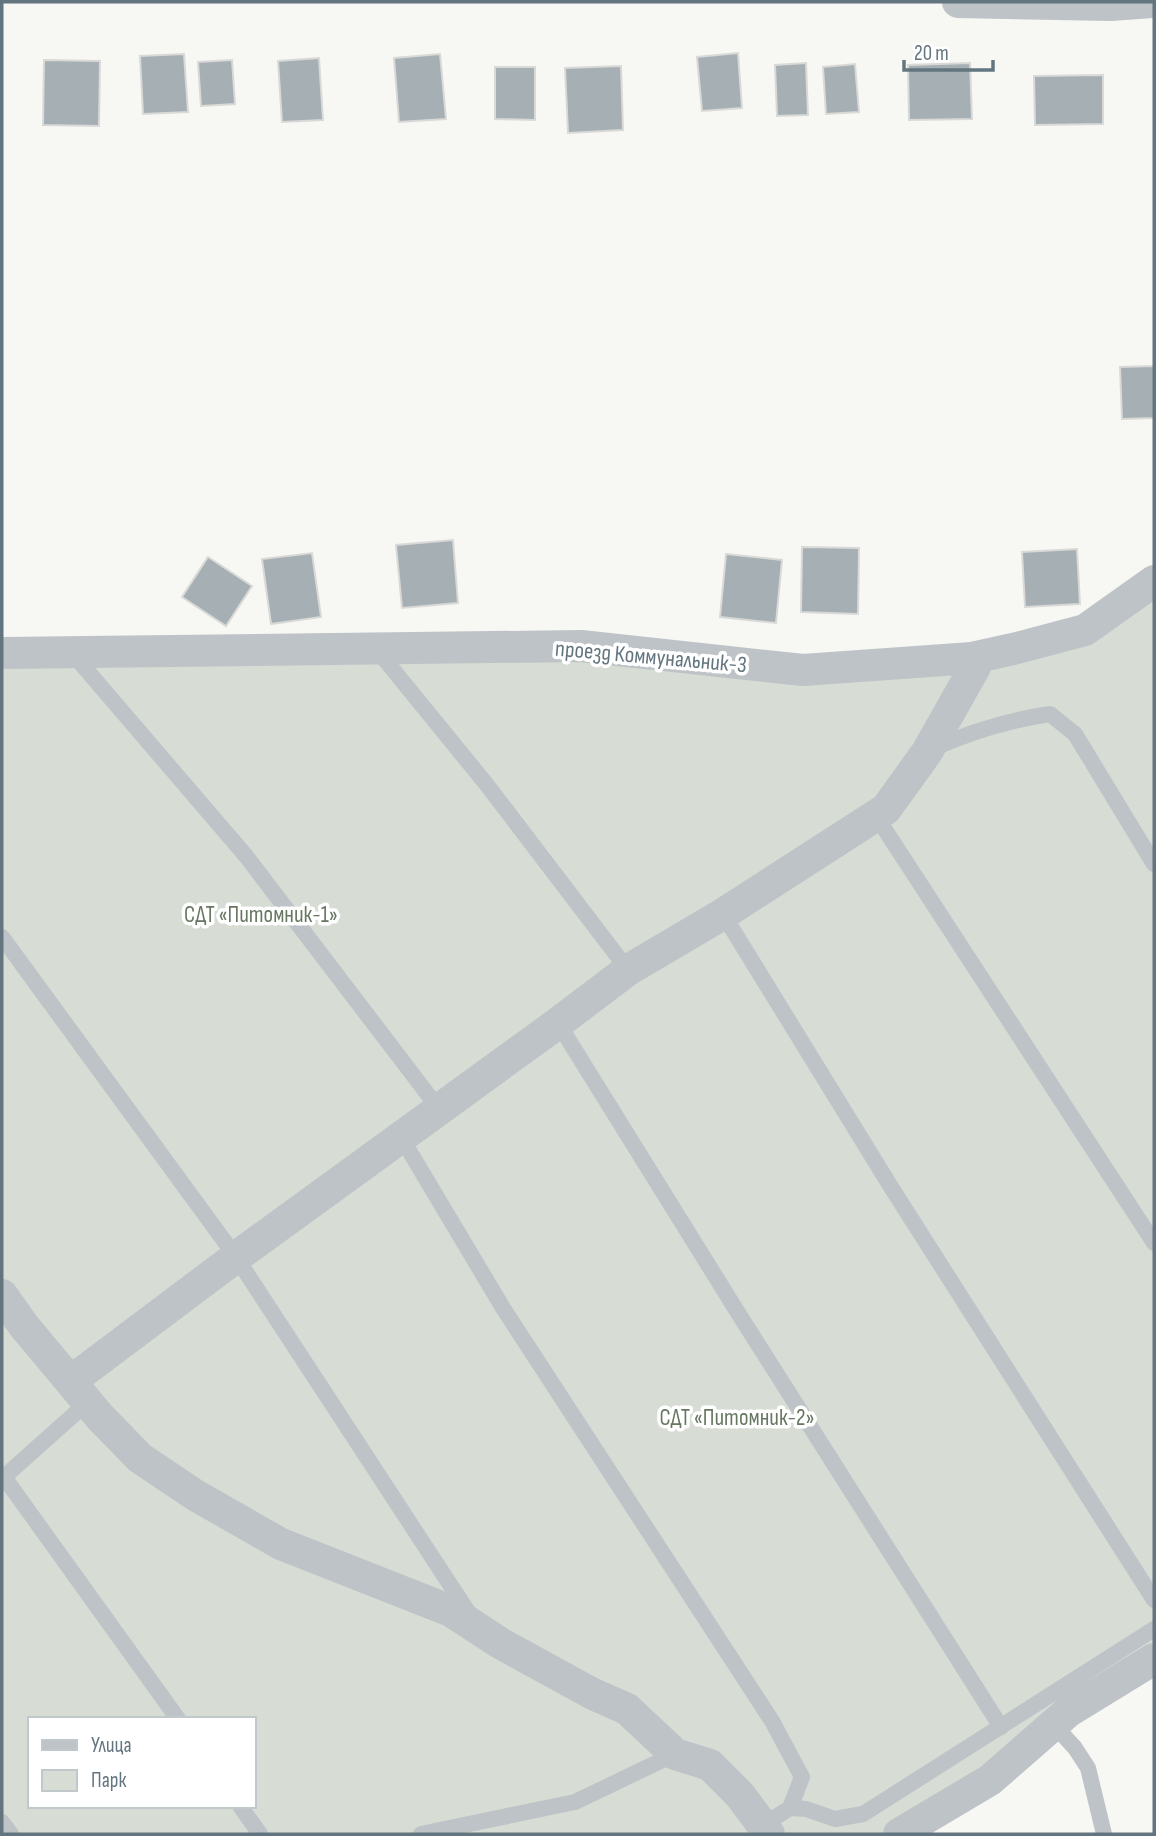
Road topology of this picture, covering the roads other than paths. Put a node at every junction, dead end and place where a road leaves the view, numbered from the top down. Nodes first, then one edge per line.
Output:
1 (957, 2) edge
2 (1152, 2) edge
3 (1154, 581) edge
4 (377, 650) junction
5 (2, 653) edge
6 (72, 653) junction
7 (972, 658) junction
8 (927, 752) junction
9 (876, 816) junction
10 (1154, 864) edge
11 (723, 914) junction
12 (2, 937) edge
13 (628, 970) junction
14 (558, 1023) junction
15 (439, 1109) junction
16 (401, 1137) junction
17 (1154, 1243) edge
18 (236, 1257) junction
19 (2, 1297) edge
20 (79, 1392) junction
21 (1154, 1600) edge
22 (479, 1629) junction
23 (1154, 1629) edge
24 (1154, 1659) edge
25 (177, 1717) edge
26 (1054, 1725) junction
27 (1001, 1727) junction
28 (676, 1754) junction
29 (241, 1808) edge
30 (790, 1808) junction
31 (2, 1822) edge
32 (766, 1829) edge
33 (11, 1834) edge
34 (260, 1834) edge
35 (421, 1834) edge
36 (899, 1834) edge
37 (1104, 1834) edge

1 - 2 street
3 - 7 street, проезд Коммунальник-3
4 - 6 street, проезд Коммунальник-3
4 - 7 street, проезд Коммунальник-3
4 - 13 lane
5 - 6 street, проезд Коммунальник-3
6 - 15 lane
7 - 8 street
8 - 9 street
8 - 10 lane
9 - 11 street
9 - 17 lane
11 - 13 street
11 - 21 lane
12 - 18 lane
13 - 14 street
14 - 15 street
14 - 27 lane
15 - 16 street
16 - 18 street
16 - 30 lane
18 - 20 street
18 - 22 lane
19 - 20 street
20 - 22 street
20 - 25 lane
22 - 28 street
23 - 27 lane
24 - 26 street
26 - 36 street
26 - 37 lane
27 - 30 lane
28 - 32 street
28 - 35 lane
29 - 34 lane
30 - 32 lane
31 - 33 lane

